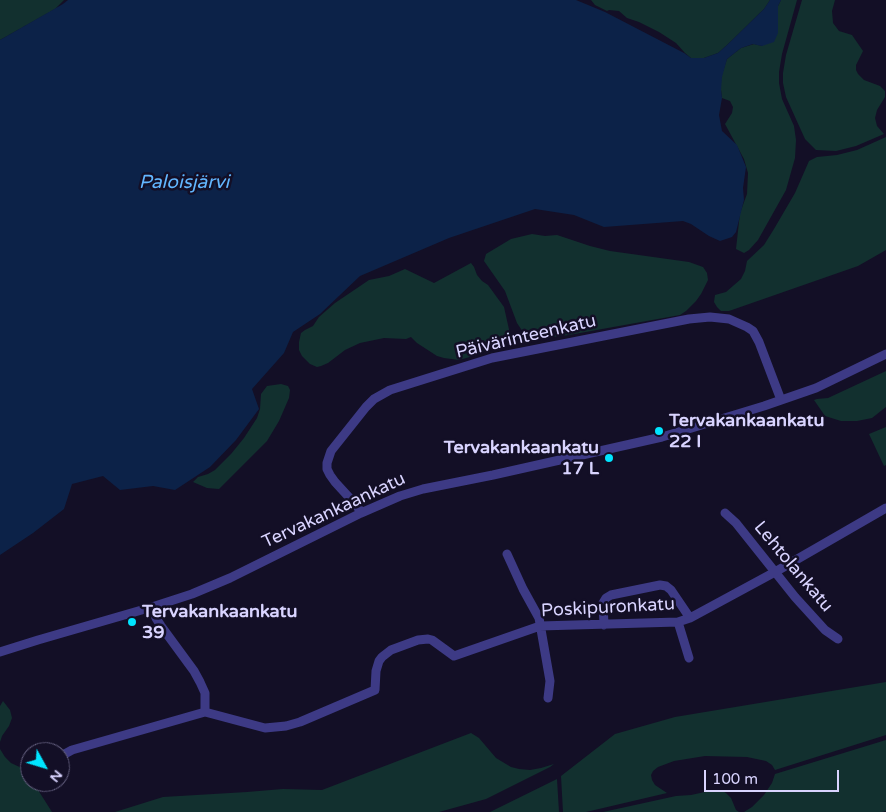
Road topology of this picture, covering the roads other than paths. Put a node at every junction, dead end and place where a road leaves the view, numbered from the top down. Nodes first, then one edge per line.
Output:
1 (886, 354) edge
2 (781, 400) junction
3 (886, 508) edge
4 (361, 513) junction
5 (725, 513) dead end
6 (507, 554) dead end
7 (775, 572) junction
8 (152, 607) junction
9 (690, 618) junction
10 (678, 622) junction
11 (604, 625) junction
12 (540, 626) junction
13 (838, 639) dead end
14 (0, 652) edge
15 (689, 658) dead end
16 (548, 698) dead end
17 (205, 712) junction
18 (70, 751) edge

1 - 2 street, Tervakankaankatu
2 - 4 street, Tervakankaankatu
2 - 4 street, Päivärinteenkatu
3 - 7 street, Poskipuronkatu
4 - 8 street, Tervakankaankatu
5 - 7 street, Lehtolankatu
6 - 12 street
7 - 9 street, Poskipuronkatu
7 - 13 street, Lehtolankatu
8 - 14 street, Tervakankaankatu
8 - 17 street
9 - 10 street, Poskipuronkatu
9 - 11 street
10 - 11 street, Poskipuronkatu
10 - 15 street
11 - 12 street, Poskipuronkatu
12 - 16 street
12 - 17 street, Poskipuronkatu
17 - 18 street

